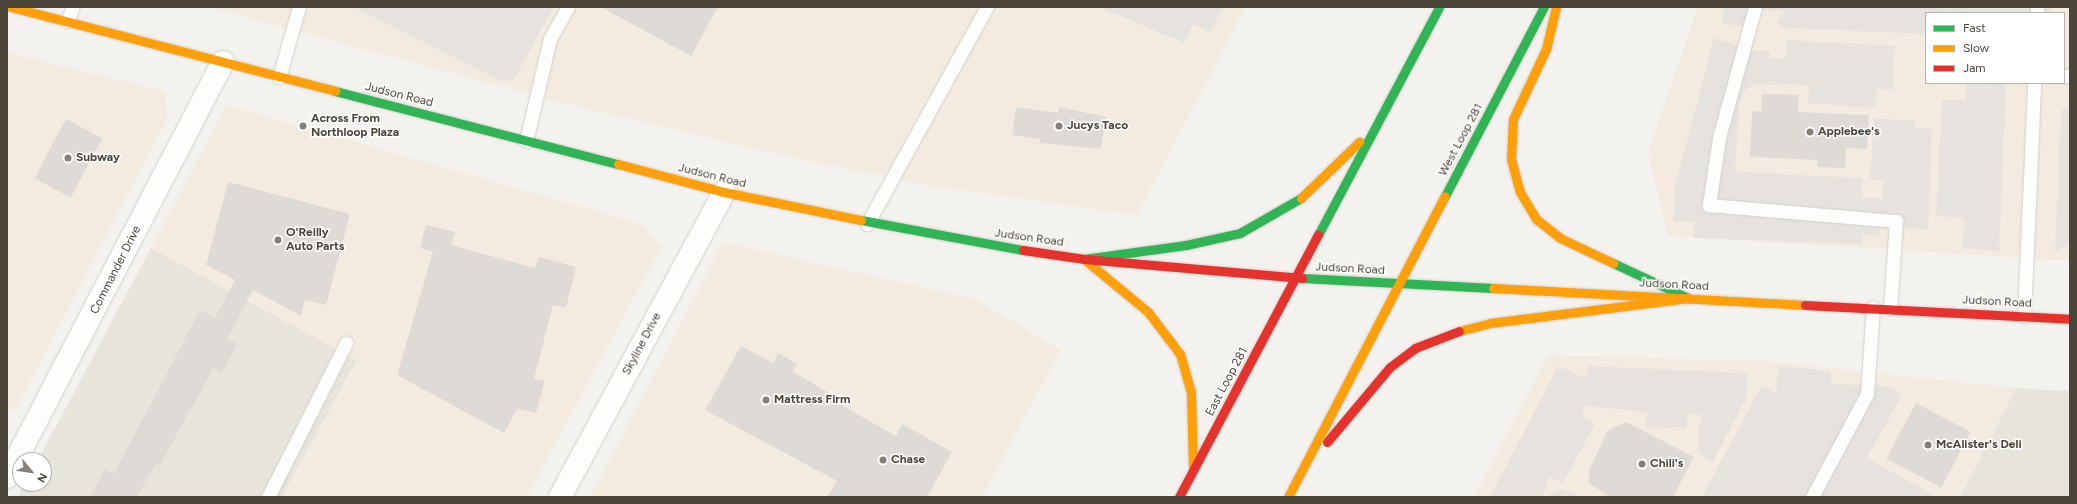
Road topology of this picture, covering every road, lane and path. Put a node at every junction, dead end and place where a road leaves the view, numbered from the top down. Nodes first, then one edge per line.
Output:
1 (11, 7) edge
2 (73, 7) edge
3 (299, 7) edge
4 (568, 7) edge
5 (987, 7) edge
6 (1439, 7) edge
7 (1544, 7) edge
8 (1556, 7) edge
9 (1755, 7) edge
10 (67, 21) junction
11 (223, 62) junction
12 (279, 77) junction
13 (2034, 84) edge
14 (1379, 120) junction
15 (526, 140) junction
16 (724, 192) junction
17 (867, 224) junction
18 (1084, 259) junction
19 (1296, 278) junction
20 (1400, 283) junction
21 (1688, 298) junction
22 (1873, 307) junction
23 (1890, 308) junction
24 (2024, 316) junction
25 (2070, 319) edge
26 (346, 343) dead end
27 (1193, 471) junction
28 (7, 477) edge
29 (1298, 477) junction
30 (268, 497) edge
31 (560, 497) edge
32 (1179, 497) edge
33 (1288, 497) edge
34 (1812, 497) edge

1 - 10 main road, Judson Road
2 - 10 lane
3 - 12 lane
4 - 15 lane
5 - 17 lane
6 - 14 main road
7 - 20 main road, West Loop 281
8 - 21 main road
9 - 23 lane
10 - 11 main road, Judson Road
11 - 12 main road, Judson Road
11 - 28 street, Commander Drive
12 - 15 main road, Judson Road
13 - 24 lane
14 - 18 main road
14 - 19 main road
15 - 16 main road, Judson Road
16 - 17 main road, Judson Road
16 - 31 street, Skyline Drive
17 - 18 main road, Judson Road
18 - 19 main road, Judson Road
18 - 27 main road
19 - 20 main road, Judson Road
19 - 27 main road, East Loop 281
20 - 21 main road, Judson Road
20 - 29 main road
21 - 22 main road, Judson Road
21 - 29 main road
22 - 23 main road, Judson Road
22 - 34 lane
23 - 24 main road, Judson Road
24 - 25 main road, Judson Road
26 - 30 lane
27 - 32 main road, East Loop 281
29 - 33 main road

